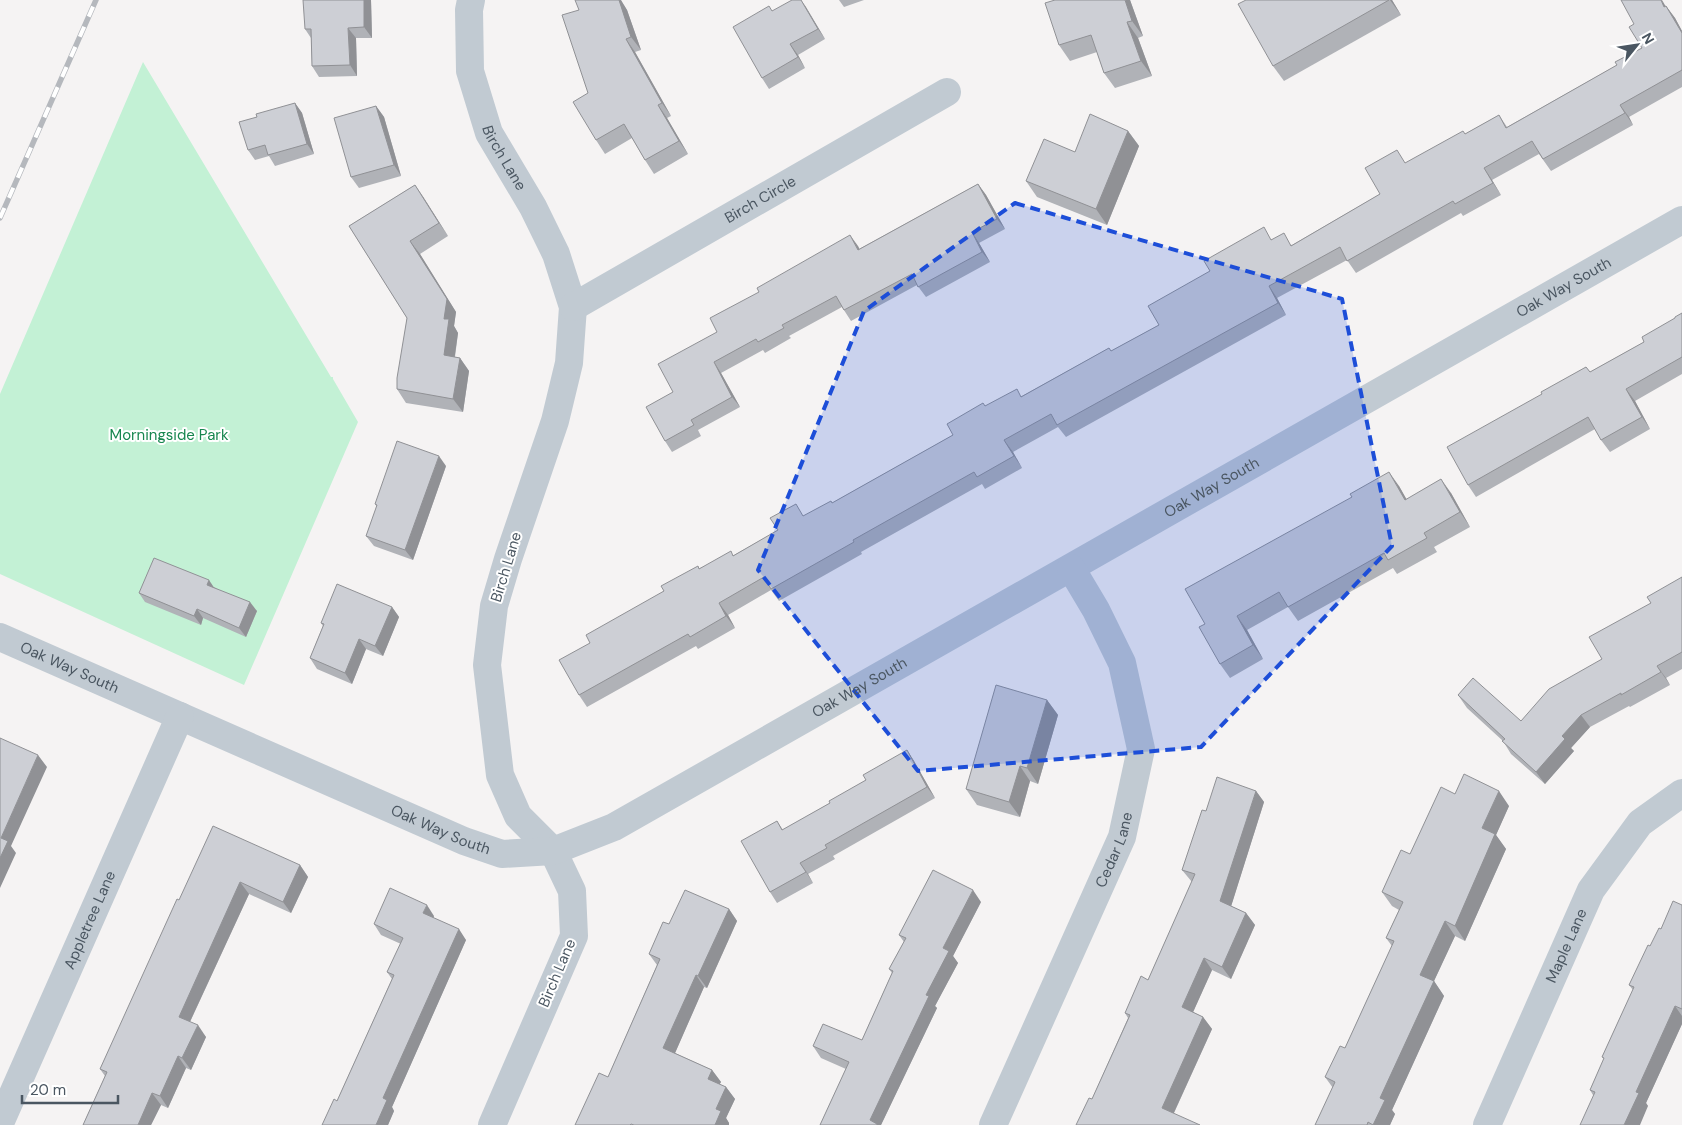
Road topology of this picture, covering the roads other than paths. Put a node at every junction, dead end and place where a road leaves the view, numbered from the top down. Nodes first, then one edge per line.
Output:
1 (471, 0) edge
2 (947, 92) dead end
3 (1682, 220) edge
4 (573, 307) junction
5 (1070, 568) junction
6 (0, 637) edge
7 (180, 716) junction
8 (1682, 793) edge
9 (553, 851) junction
10 (0, 1124) edge
11 (492, 1125) edge
12 (993, 1125) edge
13 (1486, 1125) edge

1 - 4 street, Birch Lane
2 - 4 street, Birch Circle
3 - 5 street, Oak Way South
4 - 9 street, Birch Lane
5 - 9 street, Oak Way South
5 - 12 street, Cedar Lane
6 - 7 street, Oak Way South
7 - 9 street, Oak Way South
7 - 10 street, Appletree Lane
8 - 13 street, Maple Lane
9 - 11 street, Birch Lane

